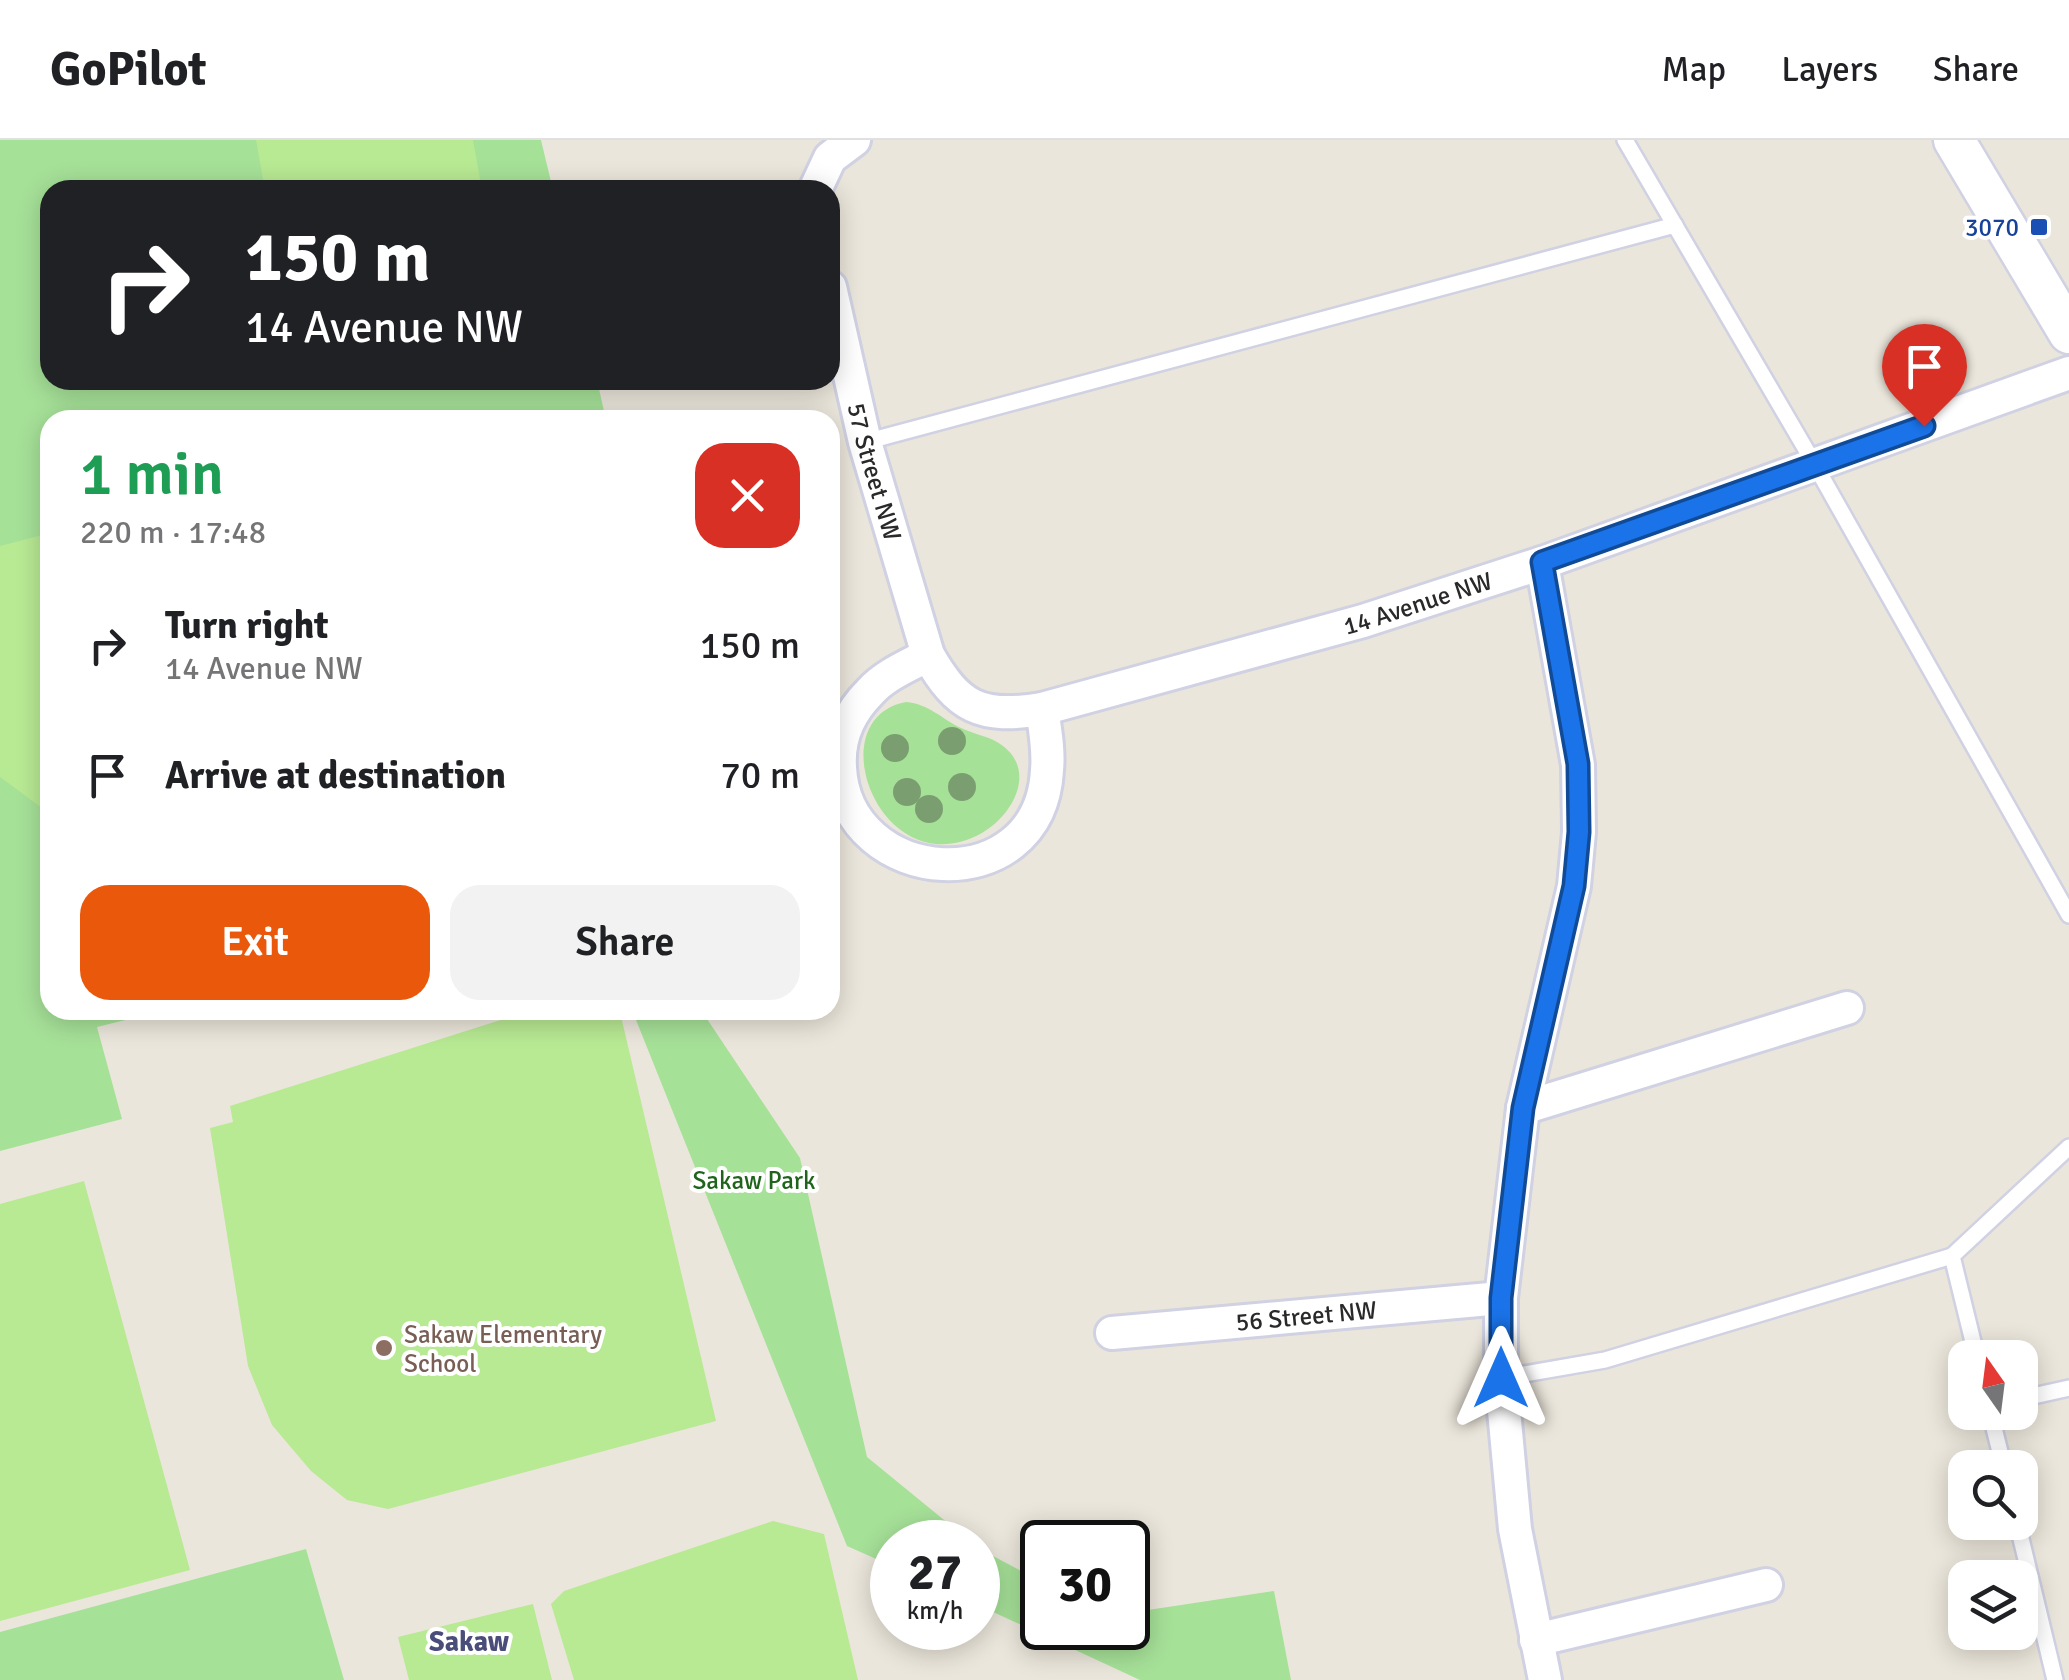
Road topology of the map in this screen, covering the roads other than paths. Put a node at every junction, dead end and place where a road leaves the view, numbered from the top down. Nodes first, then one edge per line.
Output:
1 (854, 140) edge
2 (1625, 140) edge
3 (1954, 140) edge
4 (819, 180) edge
5 (1675, 225) junction
6 (840, 332) edge
7 (2069, 333) edge
8 (2069, 373) edge
9 (865, 442) junction
10 (1815, 465) junction
11 (1542, 562) junction
12 (928, 654) junction
13 (1042, 709) junction
14 (1008, 714) joint
15 (2069, 915) edge
16 (1847, 1008) dead end
17 (1523, 1108) junction
18 (2069, 1147) edge
19 (1952, 1256) junction
20 (1501, 1298) junction
21 (1112, 1333) dead end
22 (1973, 1340) edge
23 (1501, 1378) junction
24 (2069, 1388) edge
25 (2038, 1395) edge
26 (2021, 1540) edge
27 (1766, 1586) dead end
28 (1536, 1640) junction
29 (1545, 1680) edge
30 (2055, 1680) edge

1 - 4 street
2 - 5 lane
3 - 7 street
5 - 9 lane
5 - 10 lane
6 - 9 street, 57 Street NW
8 - 10 street, 14 Avenue NW
9 - 12 street, 57 Street NW
10 - 11 street, 14 Avenue NW
10 - 15 lane
11 - 13 street, 14 Avenue NW
11 - 17 street
12 - 13 street
12 - 14 street, 57 Street NW
13 - 14 street, 14 Avenue NW
16 - 17 street
17 - 20 street
18 - 19 lane
19 - 22 lane
19 - 23 lane
20 - 21 street, 56 Street NW
20 - 23 street
23 - 28 street
24 - 25 lane
26 - 30 lane
27 - 28 street
28 - 29 street

